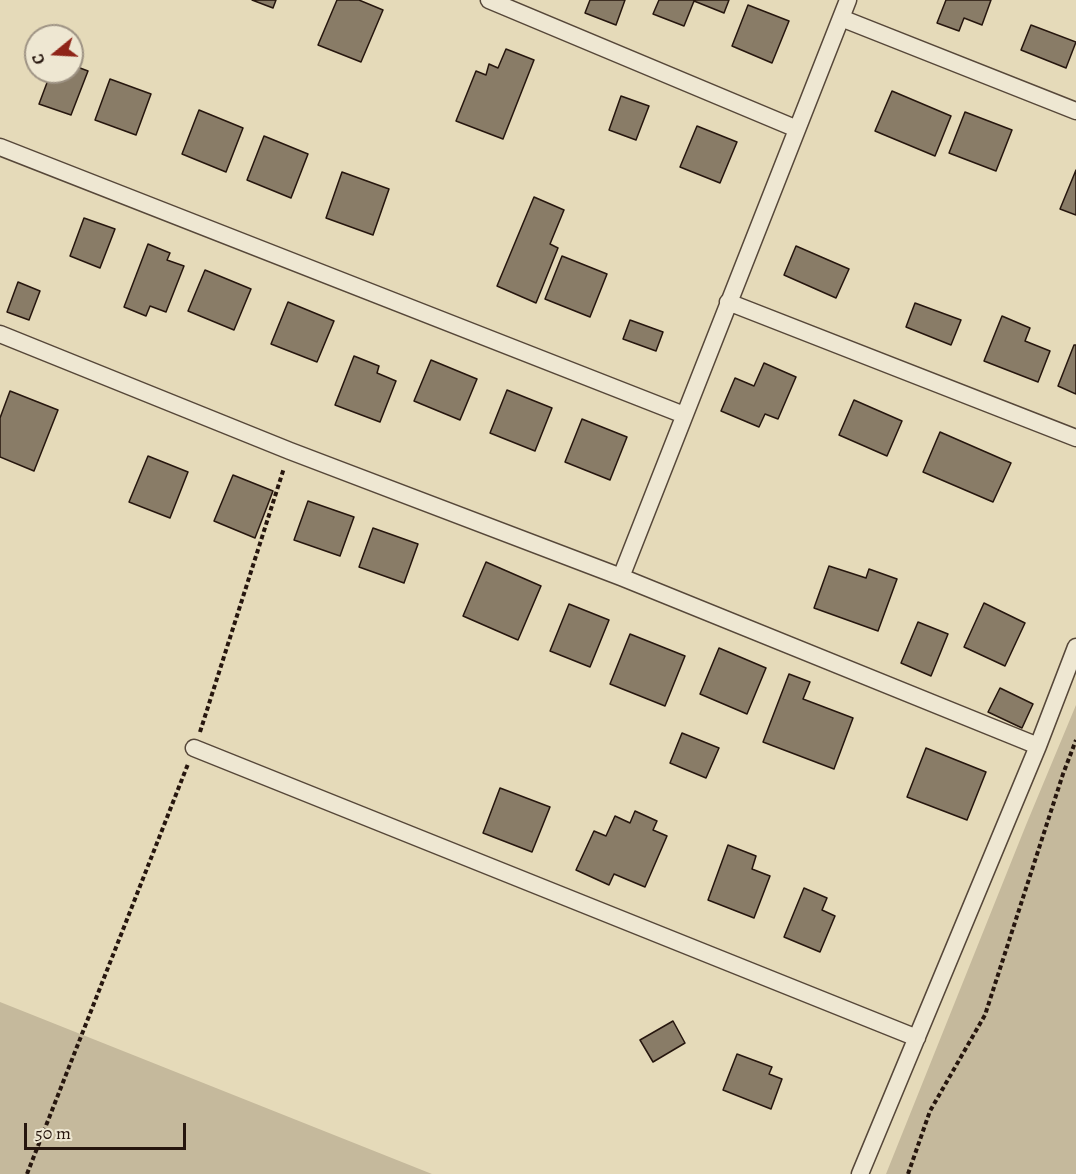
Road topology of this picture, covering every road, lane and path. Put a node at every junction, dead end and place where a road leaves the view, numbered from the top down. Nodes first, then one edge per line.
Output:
1 (489, 0) edge
2 (848, 0) edge
3 (841, 18) junction
4 (1076, 111) edge
5 (797, 129) junction
6 (0, 147) edge
7 (728, 302) junction
8 (0, 334) edge
9 (684, 415) junction
10 (1076, 438) edge
11 (290, 451) junction
12 (621, 577) junction
13 (1076, 647) edge
14 (1076, 740) edge
15 (1038, 746) junction
16 (194, 748) junction
17 (917, 1038) junction
18 (27, 1174) edge
19 (860, 1174) edge
20 (908, 1174) edge

1 - 5 street
2 - 3 street
3 - 4 street
3 - 5 street
5 - 7 street
6 - 9 street
7 - 9 street
7 - 10 street
8 - 11 street
9 - 12 street
11 - 12 street
11 - 16 path
12 - 15 street
13 - 15 street
14 - 20 path
15 - 17 street
16 - 17 street
16 - 18 path
17 - 19 street

